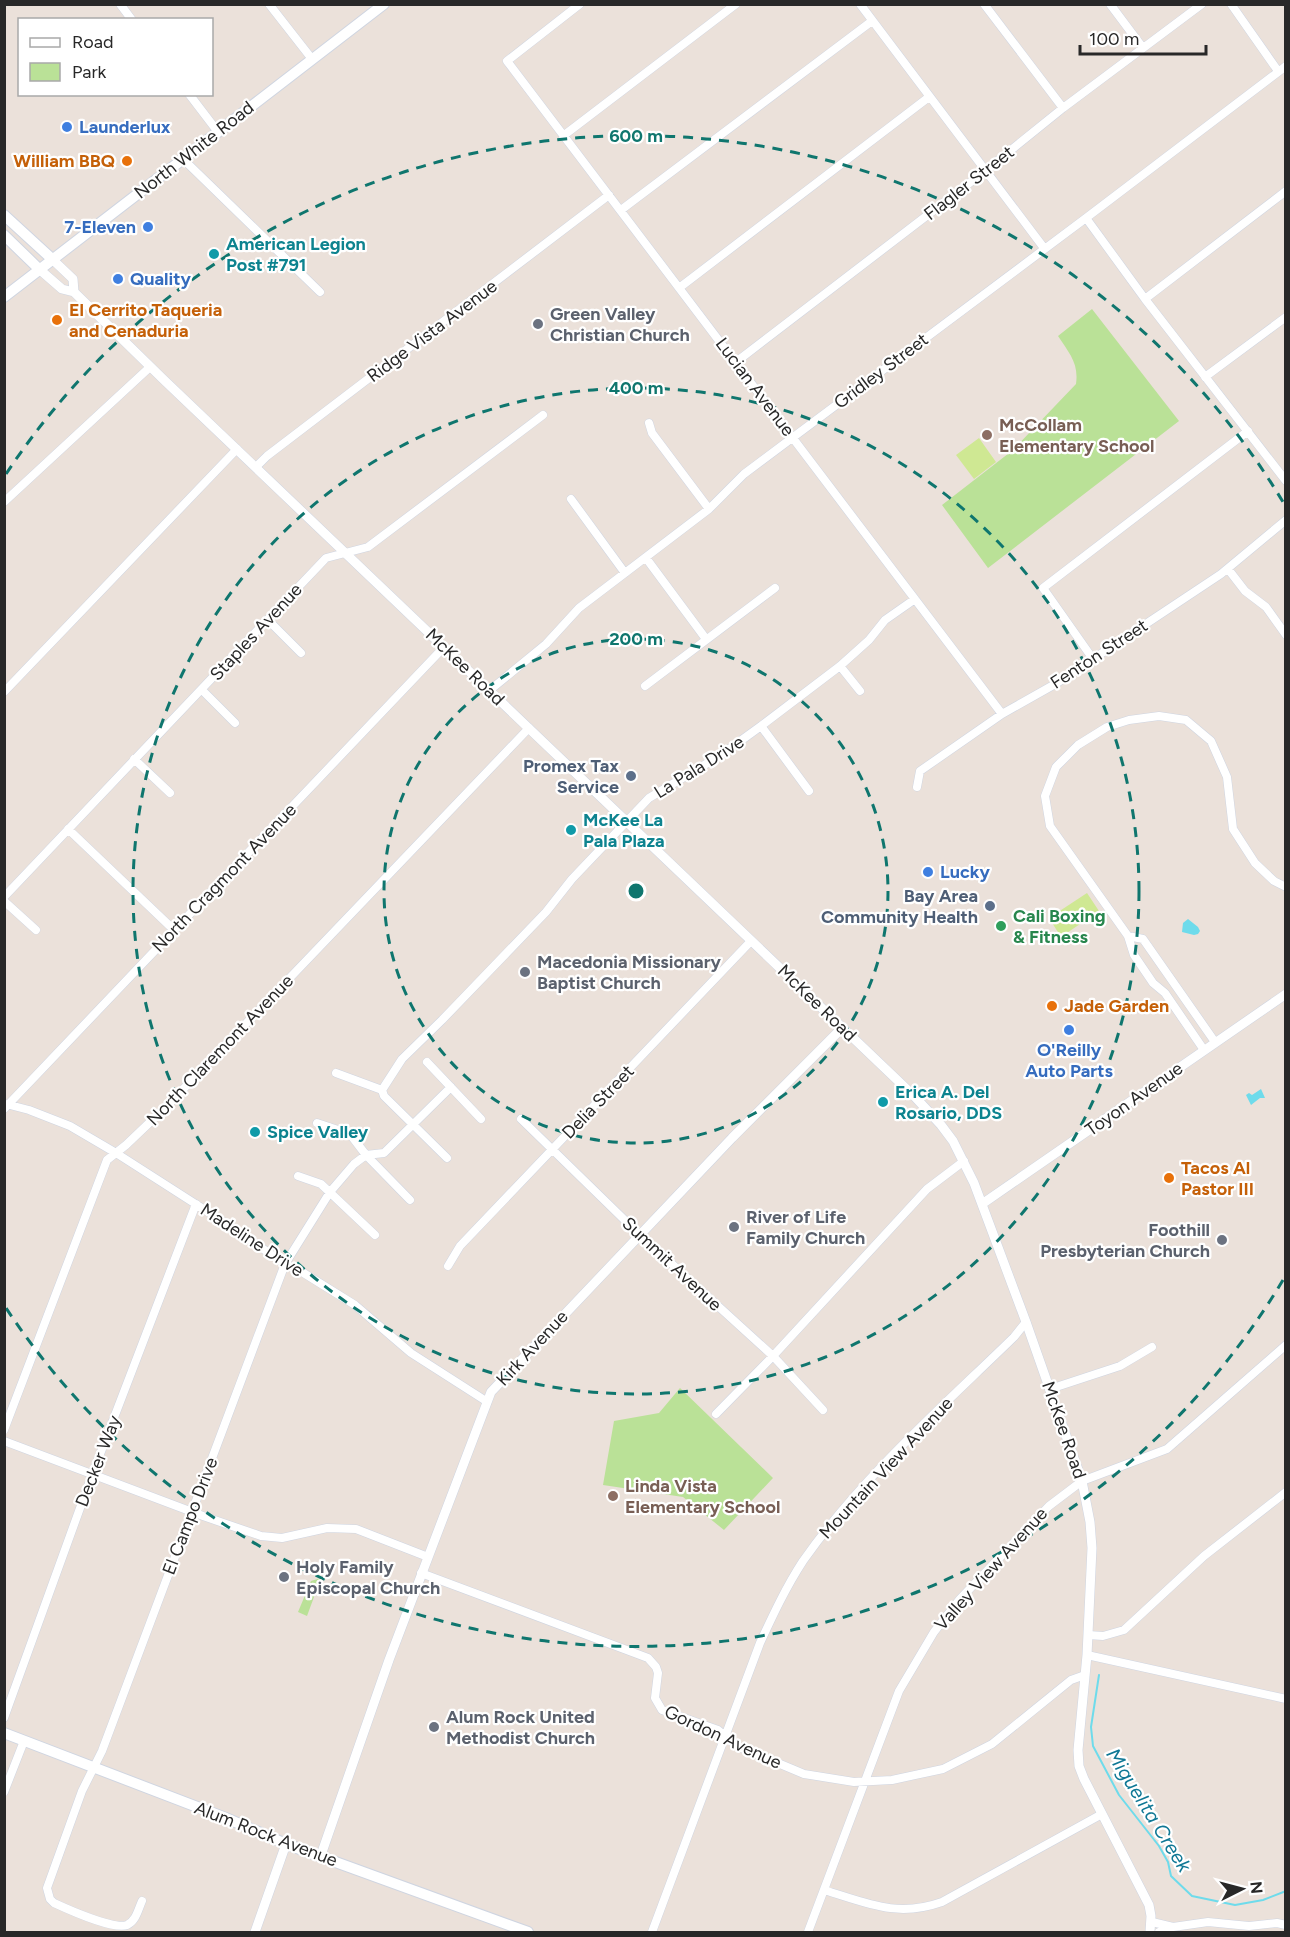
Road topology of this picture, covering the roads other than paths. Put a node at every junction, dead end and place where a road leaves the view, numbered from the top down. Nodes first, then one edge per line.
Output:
1 (120, 4) edge
2 (269, 4) edge
3 (384, 4) edge
4 (580, 4) edge
5 (736, 4) edge
6 (860, 4) edge
7 (984, 4) edge
8 (1110, 4) edge
9 (1202, 4) edge
10 (1231, 4) edge
11 (130, 18) edge
12 (872, 21) junction
13 (1143, 48) junction
14 (312, 59) junction
15 (1286, 66) edge
16 (1278, 71) junction
17 (191, 96) edge
18 (929, 97) junction
19 (1063, 108) junction
20 (218, 132) junction
21 (563, 136) junction
22 (183, 159) junction
23 (985, 171) junction
24 (1286, 191) edge
25 (609, 195) junction
26 (621, 210) junction
27 (4, 215) edge
28 (1086, 218) junction
29 (4, 235) edge
30 (1044, 248) junction
31 (52, 259) junction
32 (39, 269) junction
33 (679, 288) junction
34 (74, 292) junction
35 (320, 292) dead end
36 (4, 297) edge
37 (1145, 299) junction
38 (1286, 317) edge
39 (735, 362) junction
40 (150, 367) junction
41 (1205, 377) junction
42 (543, 415) dead end
43 (649, 423) dead end
44 (1248, 431) junction
45 (793, 438) junction
46 (237, 449) junction
47 (256, 467) junction
48 (1286, 481) edge
49 (572, 499) dead end
50 (4, 502) edge
51 (709, 510) junction
52 (1286, 520) edge
53 (347, 554) junction
54 (646, 558) junction
55 (1228, 569) junction
56 (625, 573) junction
57 (775, 588) dead end
58 (915, 599) junction
59 (268, 620) junction
60 (1286, 635) edge
61 (706, 639) junction
62 (444, 648) junction
63 (301, 653) dead end
64 (1093, 659) junction
65 (840, 666) junction
66 (645, 686) dead end
67 (202, 690) junction
68 (489, 690) junction
69 (860, 691) dead end
70 (4, 692) edge
71 (1002, 714) junction
72 (235, 723) dead end
73 (761, 726) junction
74 (529, 728) junction
75 (134, 759) junction
76 (917, 787) dead end
77 (809, 791) dead end
78 (170, 793) dead end
79 (627, 822) junction
80 (68, 829) junction
81 (1286, 887) edge
82 (4, 899) edge
83 (36, 930) dead end
84 (174, 930) junction
85 (1128, 936) junction
86 (751, 941) junction
87 (1286, 994) edge
88 (842, 1028) junction
89 (1215, 1042) junction
90 (1204, 1050) junction
91 (427, 1062) dead end
92 (336, 1073) dead end
93 (451, 1087) junction
94 (382, 1090) junction
95 (6, 1106) edge
96 (481, 1119) dead end
97 (521, 1119) dead end
98 (317, 1123) dead end
99 (414, 1125) junction
100 (552, 1149) junction
101 (116, 1153) junction
102 (366, 1155) junction
103 (447, 1158) dead end
104 (964, 1161) junction
105 (298, 1176) dead end
106 (330, 1192) junction
107 (410, 1200) dead end
108 (196, 1204) junction
109 (982, 1204) junction
110 (375, 1235) dead end
111 (640, 1235) junction
112 (285, 1264) junction
113 (448, 1266) dead end
114 (1026, 1322) junction
115 (1286, 1345) edge
116 (1152, 1347) dead end
117 (773, 1356) junction
118 (1050, 1389) junction
119 (486, 1401) junction
120 (823, 1410) dead end
121 (716, 1414) dead end
122 (4, 1430) edge
123 (4, 1441) edge
124 (92, 1475) junction
125 (1082, 1481) junction
126 (1286, 1492) edge
127 (191, 1512) junction
128 (428, 1557) junction
129 (421, 1574) junction
130 (1088, 1635) junction
131 (1087, 1655) junction
132 (1085, 1676) junction
133 (1286, 1699) edge
134 (4, 1718) edge
135 (4, 1734) edge
136 (726, 1737) junction
137 (24, 1741) junction
138 (94, 1767) junction
139 (865, 1781) junction
140 (4, 1792) edge
141 (1102, 1814) junction
142 (286, 1844) junction
143 (321, 1856) junction
144 (824, 1890) junction
145 (142, 1901) dead end
146 (1286, 1924) edge
147 (1151, 1927) edge
148 (1173, 1927) junction
149 (1249, 1929) edge
150 (255, 1932) edge
151 (528, 1932) edge
152 (652, 1932) edge
153 (808, 1932) edge
154 (1159, 1932) edge

1 - 11 street
2 - 14 street
3 - 14 main road, North White Road
4 - 21 street, Lucian Avenue
5 - 21 street
6 - 12 street
7 - 19 street
8 - 13 street
9 - 13 street, Flagler Street
10 - 16 street
12 - 18 street
12 - 26 street
13 - 19 street, Flagler Street
14 - 20 main road, North White Road
15 - 16 street, Gridley Street
16 - 28 street, Gridley Street
17 - 20 street
18 - 23 street
18 - 33 street
19 - 23 street, Flagler Street
20 - 22 main road, North White Road
21 - 25 street, Lucian Avenue
22 - 31 main road, North White Road
22 - 35 street
23 - 30 street
23 - 39 street, Flagler Street
24 - 37 street
25 - 26 street, Lucian Avenue
25 - 47 street, Ridge Vista Avenue
26 - 33 street, Lucian Avenue
27 - 31 main road, McKee Road
28 - 30 street, Gridley Street
28 - 37 street
29 - 32 main road, McKee Road
30 - 45 street, Gridley Street
31 - 32 main road, North White Road
31 - 34 street, McKee Road
32 - 34 street, McKee Road
32 - 36 main road, North White Road
33 - 39 street, Lucian Avenue
34 - 40 street, McKee Road
37 - 41 street
38 - 41 street
39 - 45 street, Lucian Avenue
40 - 46 street, McKee Road
40 - 50 street
41 - 44 street
42 - 53 street, Staples Avenue
43 - 51 street
44 - 48 street
44 - 64 street
45 - 51 street, Gridley Street
45 - 58 street, Lucian Avenue
46 - 47 street, McKee Road
46 - 70 street
47 - 53 street, McKee Road
49 - 56 street
51 - 54 street, Gridley Street
52 - 55 street, Fenton Street
53 - 59 street, Staples Avenue
53 - 62 street, McKee Road
54 - 56 street, Gridley Street
54 - 61 street
55 - 60 street
55 - 64 street, Fenton Street
56 - 68 street, Gridley Street
57 - 61 street
58 - 65 street, La Pala Drive
58 - 71 street, Lucian Avenue
59 - 63 street
59 - 67 street, Staples Avenue
61 - 66 street
62 - 68 street, McKee Road
62 - 84 street, North Cragmont Avenue
64 - 71 street, Fenton Street
65 - 69 street
65 - 73 street, La Pala Drive
67 - 72 street
67 - 75 street, Staples Avenue
68 - 74 street, McKee Road
71 - 76 street, Fenton Street
73 - 77 street
73 - 79 street, La Pala Drive
74 - 79 street, McKee Road
74 - 101 street, North Claremont Avenue
75 - 78 street
75 - 80 street, Staples Avenue
79 - 86 street, McKee Road
79 - 94 street, La Pala Drive
80 - 82 street, Staples Avenue
80 - 84 street
81 - 85 street
82 - 83 street
84 - 95 street, North Cragmont Avenue
85 - 89 street
85 - 90 street
86 - 88 street, McKee Road
86 - 100 street, Delia Street
87 - 89 street, Toyon Avenue
88 - 104 street, McKee Road
88 - 111 street, Kirk Avenue
89 - 90 street, Toyon Avenue
90 - 109 street, Toyon Avenue
91 - 93 street
92 - 94 street
93 - 96 street
93 - 99 street
94 - 99 street
95 - 101 street, Madeline Drive
97 - 100 street, Summit Avenue
98 - 102 street
99 - 102 street
99 - 103 street
100 - 111 street, Summit Avenue
100 - 113 street, Delia Street
101 - 108 street, Madeline Drive
101 - 122 street, North Claremont Avenue
102 - 106 street, El Campo Drive
102 - 107 street
104 - 109 street, McKee Road
104 - 117 street
105 - 106 street
106 - 110 street
106 - 112 street, El Campo Drive
108 - 112 street, Madeline Drive
108 - 124 street, Decker Way
109 - 114 street, McKee Road
111 - 117 street, Summit Avenue
111 - 119 street, Kirk Avenue
112 - 119 street, Madeline Drive
112 - 127 street, El Campo Drive
114 - 118 street, McKee Road
114 - 136 street, Mountain View Avenue
115 - 125 street, Valley View Avenue
116 - 118 street
117 - 120 street, Summit Avenue
117 - 121 street
118 - 125 street, McKee Road
119 - 128 street, Kirk Avenue
123 - 124 street
124 - 127 street
124 - 134 street, Decker Way
125 - 130 street, McKee Road
125 - 139 street, Valley View Avenue
126 - 130 street
127 - 128 street
127 - 138 street, El Campo Drive
128 - 129 street, Kirk Avenue
129 - 136 street, Gordon Avenue
129 - 143 street, Kirk Avenue
130 - 131 street, McKee Road
131 - 132 street, McKee Road
131 - 133 street
132 - 139 street, Gordon Avenue
132 - 141 street, McKee Road
135 - 137 main road, Alum Rock Avenue
136 - 139 street, Gordon Avenue
136 - 152 street, Mountain View Avenue
137 - 138 main road, Alum Rock Avenue
137 - 140 street
138 - 142 main road, Alum Rock Avenue
138 - 145 street, El Campo Drive
139 - 144 street, Valley View Avenue
141 - 144 street
141 - 147 street, McKee Road
142 - 143 main road, Alum Rock Avenue
142 - 150 street
143 - 151 main road, Alum Rock Avenue
144 - 153 street, Valley View Avenue
146 - 149 street
147 - 148 street
148 - 149 street
148 - 154 street

